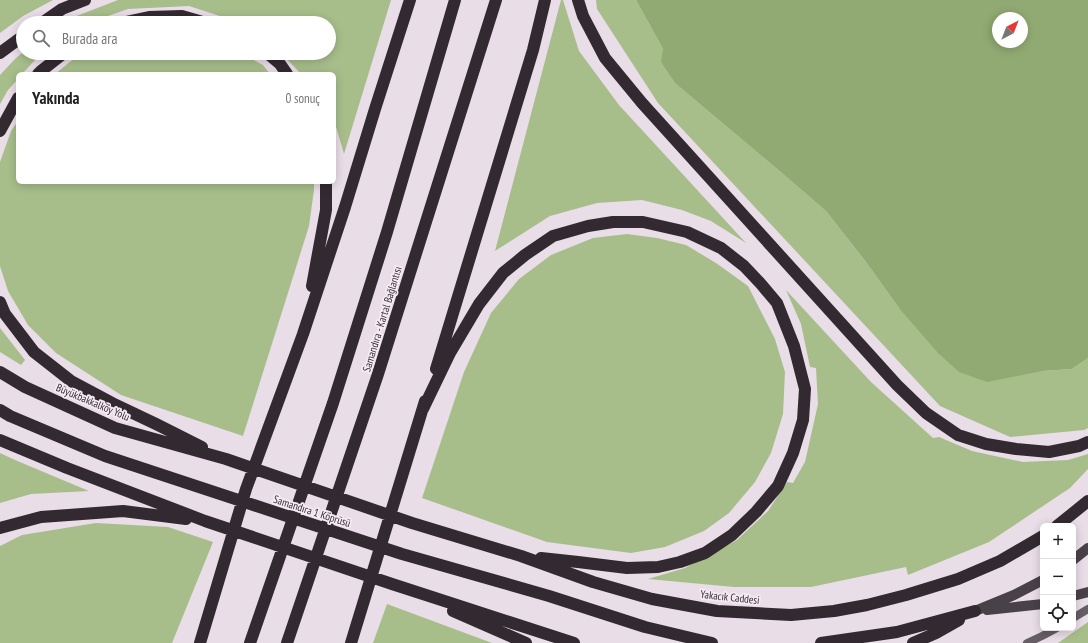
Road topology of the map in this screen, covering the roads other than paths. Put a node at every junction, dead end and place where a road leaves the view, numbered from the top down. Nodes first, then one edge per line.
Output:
1 (86, 0) edge
2 (410, 0) edge
3 (455, 0) edge
4 (496, 0) edge
5 (545, 0) edge
6 (578, 0) edge
7 (52, 16) edge
8 (16, 41) edge
9 (0, 53) edge
10 (54, 60) edge
11 (275, 60) edge
12 (39, 72) edge
13 (286, 72) edge
14 (16, 102) edge
15 (0, 131) edge
16 (326, 184) edge
17 (0, 302) edge
18 (303, 334) junction
19 (0, 372) edge
20 (423, 409) junction
21 (0, 410) edge
22 (0, 440) edge
23 (1088, 442) edge
24 (226, 459) junction
25 (1088, 501) edge
26 (205, 521) junction
27 (412, 522) joint
28 (1061, 523) edge
29 (0, 528) edge
30 (1040, 538) edge
31 (1088, 548) edge
32 (521, 556) junction
33 (1074, 559) edge
34 (1040, 582) edge
35 (392, 584) junction
36 (1088, 592) edge
37 (1076, 595) edge
38 (211, 604) junction
39 (1040, 604) edge
40 (1088, 609) edge
41 (976, 611) junction
42 (1076, 616) edge
43 (1051, 631) edge
44 (196, 643) edge
45 (200, 643) edge
46 (250, 643) edge
47 (287, 643) edge
48 (351, 643) edge
49 (526, 643) edge
50 (574, 643) edge
51 (712, 643) edge
52 (821, 643) edge
53 (913, 643) edge
54 (1027, 643) edge

1 - 7 highway
2 - 18 highway
3 - 46 highway, Samandıra - Kartal Bağlantısı
4 - 47 highway, Samandıra - Kartal Bağlantısı
5 - 20 highway
6 - 23 highway
8 - 9 highway
10 - 12 highway
11 - 13 highway
14 - 15 highway
16 - 18 highway
17 - 24 highway
18 - 38 highway
19 - 24 highway, Büyükbakkalköy Yolu
20 - 32 highway
20 - 48 highway
21 - 51 highway, Samandıra 1 Köprüsü
22 - 26 highway
24 - 27 highway, Samandıra 1 Köprüsü
25 - 28 highway
26 - 29 highway
26 - 35 highway
27 - 32 highway, Yakacık Caddesi
30 - 32 highway, Yakacık Caddesi
31 - 33 main road
34 - 41 main road
35 - 49 highway
35 - 50 highway
36 - 37 main road
38 - 44 highway
38 - 45 highway
39 - 41 main road
40 - 42 main road
41 - 52 highway
41 - 53 highway
43 - 54 main road

